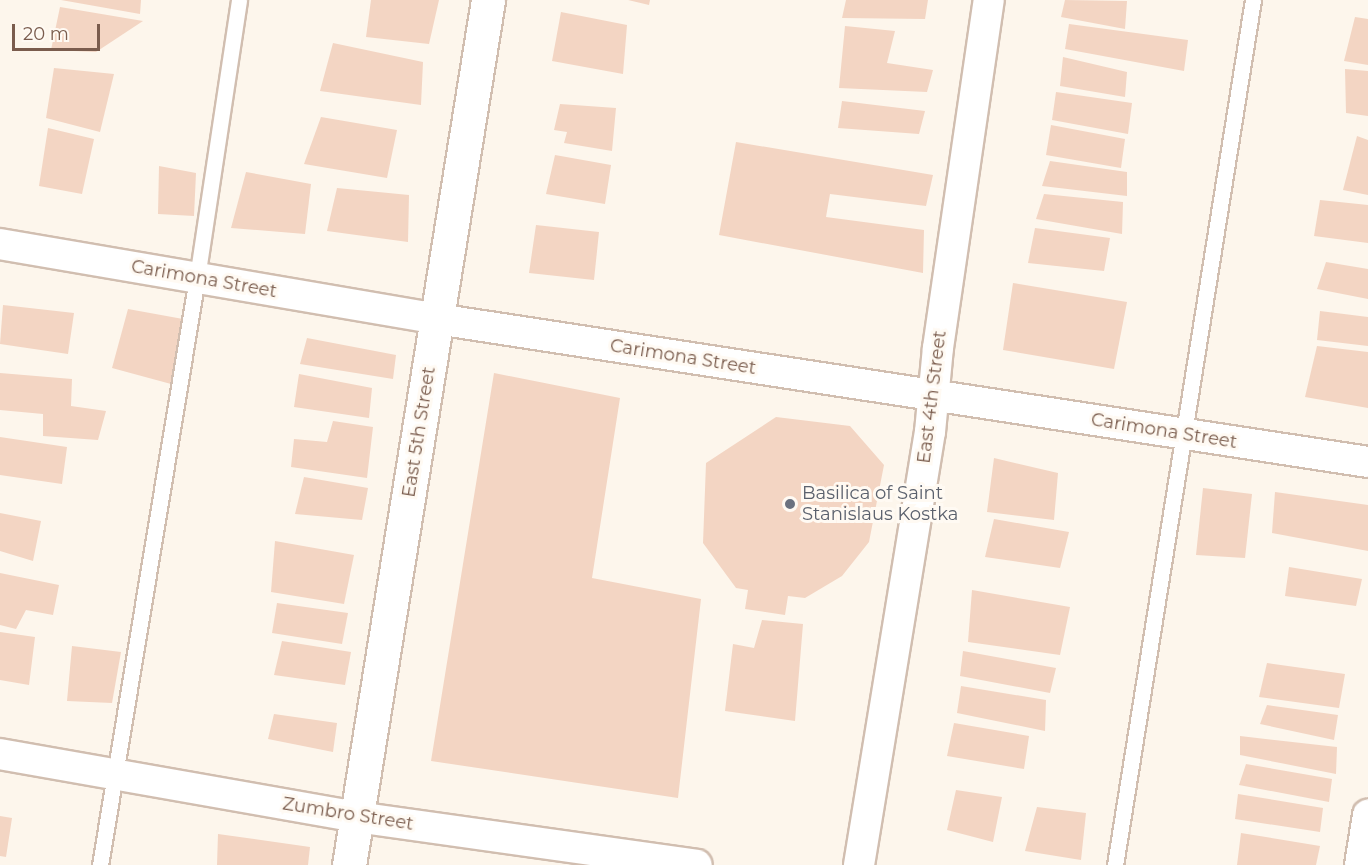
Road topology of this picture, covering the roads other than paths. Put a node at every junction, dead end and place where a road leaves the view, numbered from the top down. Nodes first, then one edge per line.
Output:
1 (239, 0) edge
2 (488, 0) edge
3 (989, 0) edge
4 (1253, 0) edge
5 (0, 244) edge
6 (197, 278) junction
7 (437, 320) junction
8 (932, 396) junction
9 (1181, 434) junction
10 (1368, 462) edge
11 (0, 754) edge
12 (113, 774) junction
13 (1368, 815) edge
14 (356, 817) junction
15 (100, 865) edge
16 (349, 865) edge
17 (697, 865) edge
18 (859, 865) edge
19 (1115, 865) edge
20 (1360, 865) edge

1 - 6 lane
2 - 7 street, East 5th Street
3 - 8 street, East 4th Street
4 - 9 lane
5 - 6 street, Carimona Street
6 - 7 street, Carimona Street
6 - 12 lane
7 - 8 street, Carimona Street
7 - 14 street, East 5th Street
8 - 9 street, Carimona Street
8 - 18 street, East 4th Street
9 - 10 street, Carimona Street
9 - 19 lane
11 - 12 street, Zumbro Street
12 - 14 street, Zumbro Street
12 - 15 lane
13 - 20 street
14 - 16 street, East 5th Street
14 - 17 street, Zumbro Street

